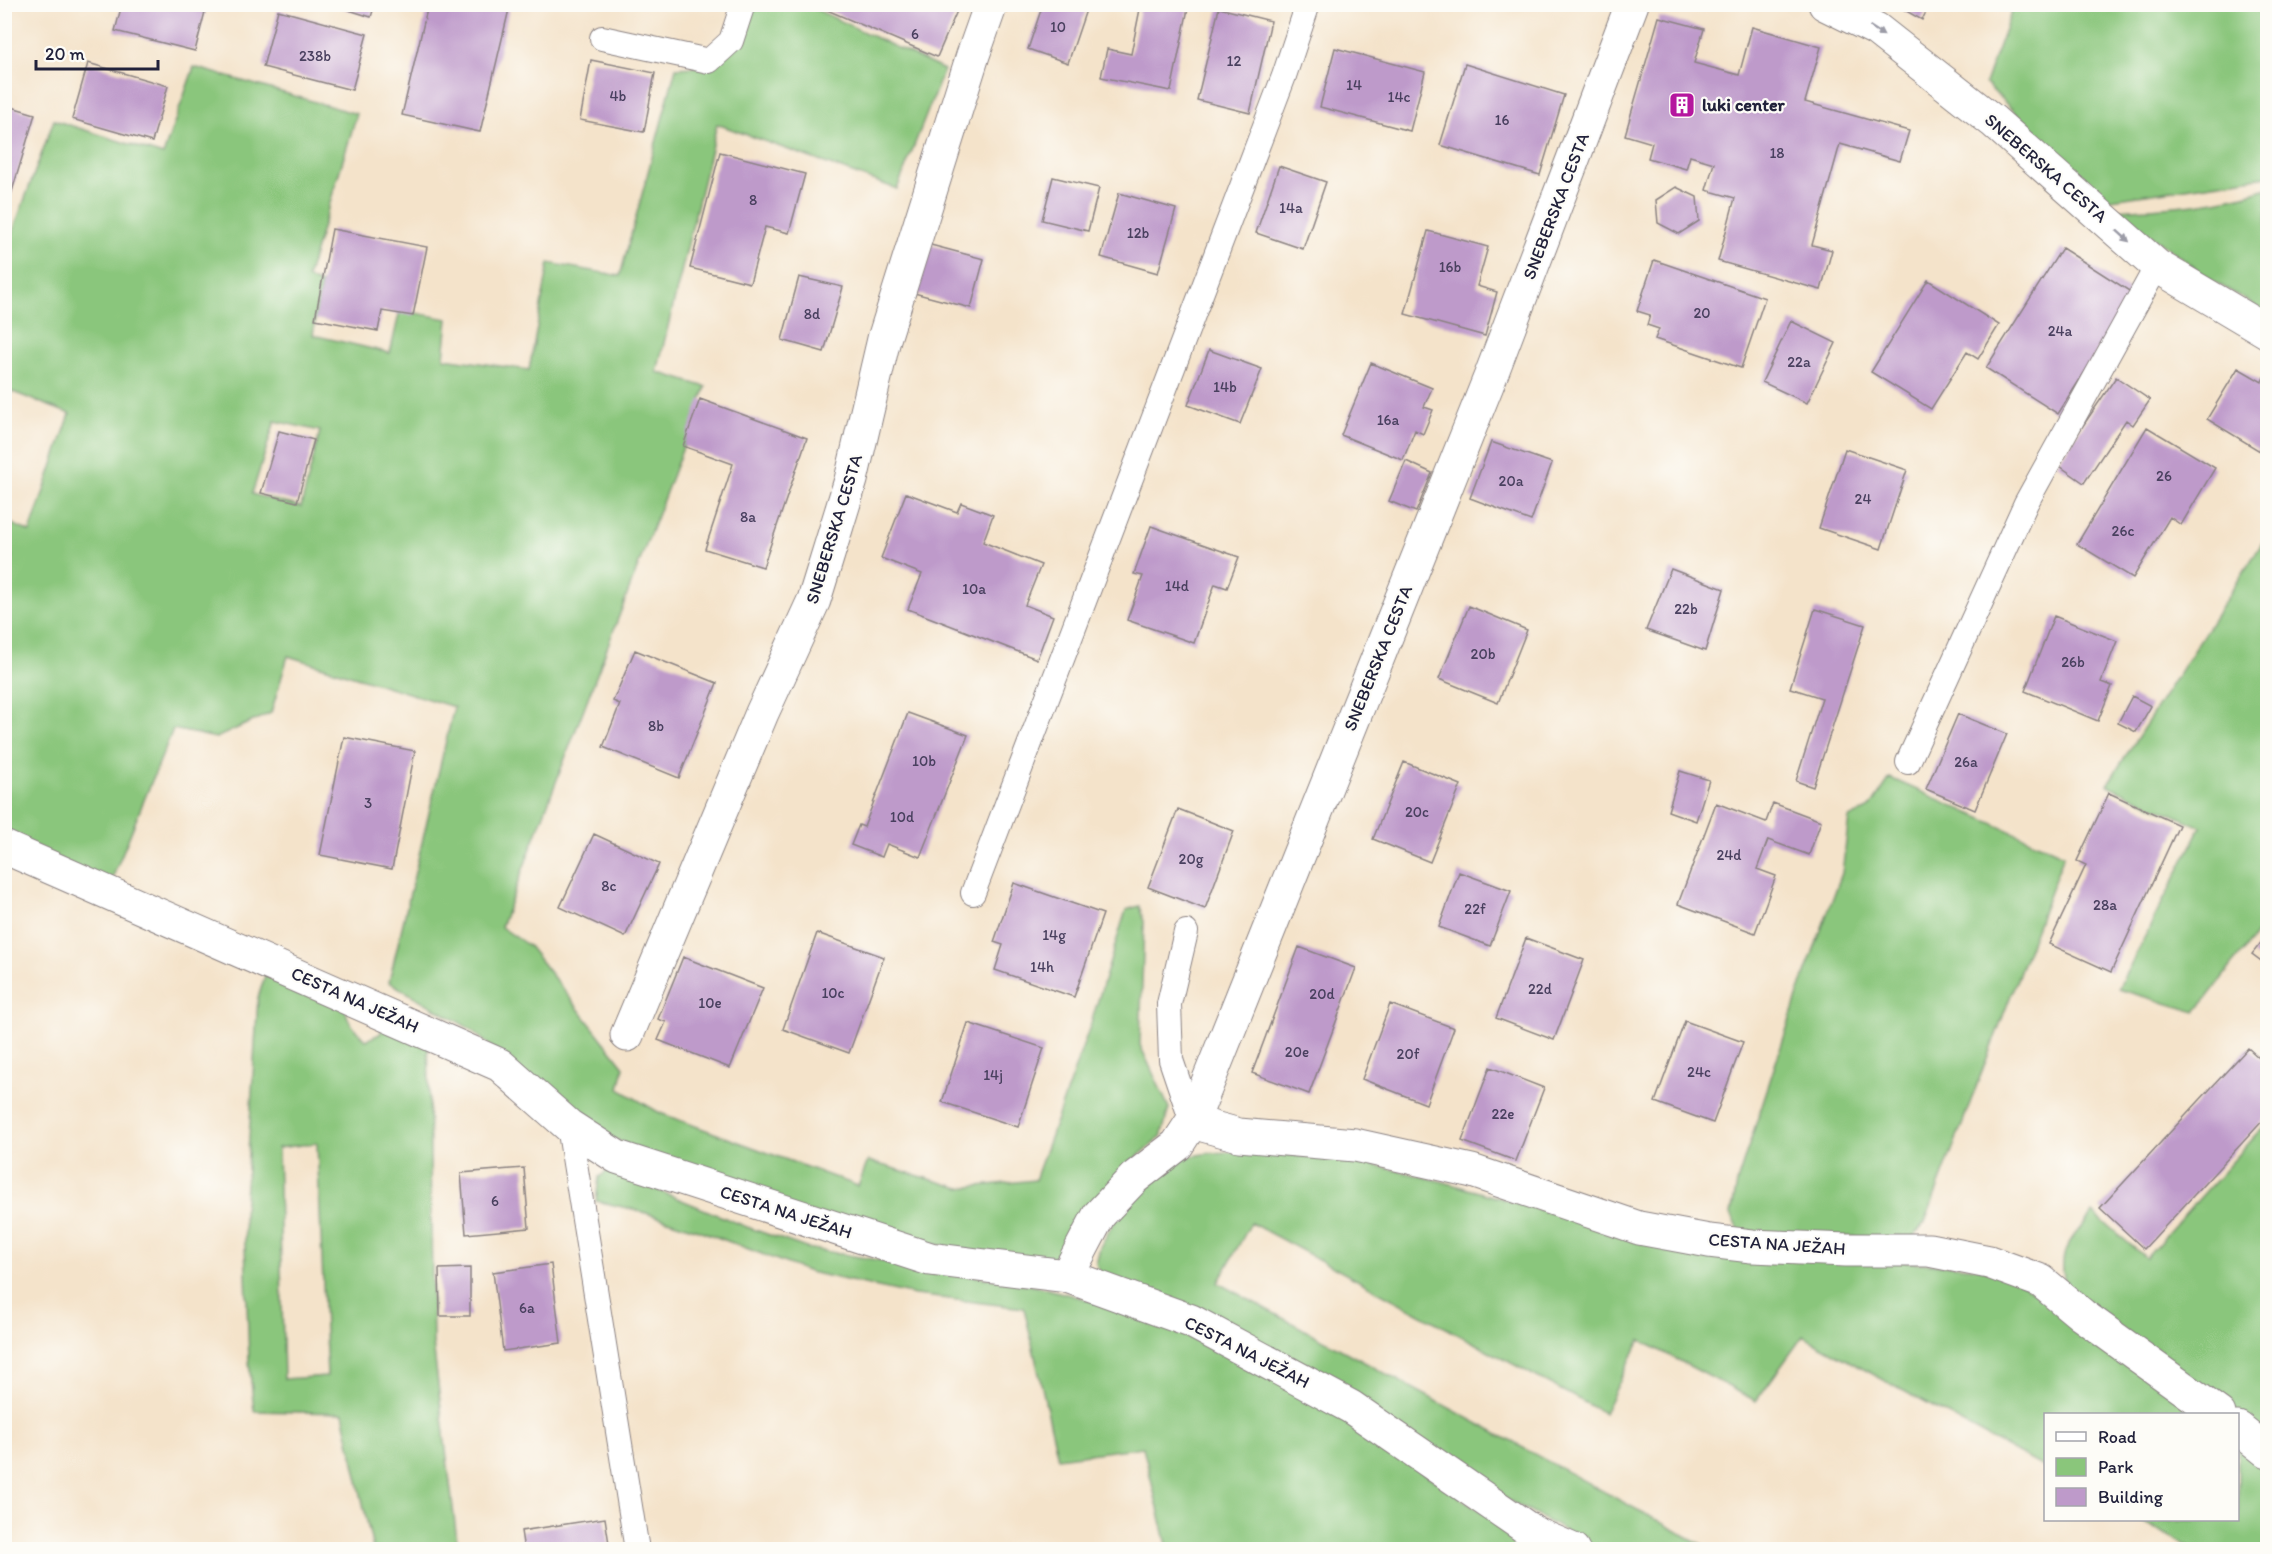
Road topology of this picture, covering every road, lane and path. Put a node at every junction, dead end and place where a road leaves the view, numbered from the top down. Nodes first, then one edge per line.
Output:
1 (742, 4) edge
2 (991, 4) edge
3 (1308, 4) edge
4 (1632, 4) edge
5 (1825, 4) edge
6 (602, 38) dead end
7 (2157, 266) junction
8 (2268, 332) edge
9 (1908, 762) dead end
10 (4, 847) edge
11 (973, 893) dead end
12 (1186, 932) dead end
13 (627, 1035) dead end
14 (1192, 1122) junction
15 (569, 1126) junction
16 (1067, 1276) junction
17 (2218, 1413) edge
18 (2239, 1429) edge
19 (2268, 1452) edge
20 (637, 1550) edge
21 (1574, 1550) edge

1 - 6 lane
2 - 13 street, SNEBERSKA CESTA
3 - 11 lane
4 - 14 street, SNEBERSKA CESTA
5 -> 7 street, SNEBERSKA CESTA
7 - 8 street, SNEBERSKA CESTA
7 - 9 lane
10 - 15 street, CESTA NA JEŽAH
12 - 14 lane
14 - 16 street, SNEBERSKA CESTA
14 - 17 street, CESTA NA JEŽAH
15 - 16 street, CESTA NA JEŽAH
15 - 20 lane
16 - 21 street, CESTA NA JEŽAH
18 - 19 street

